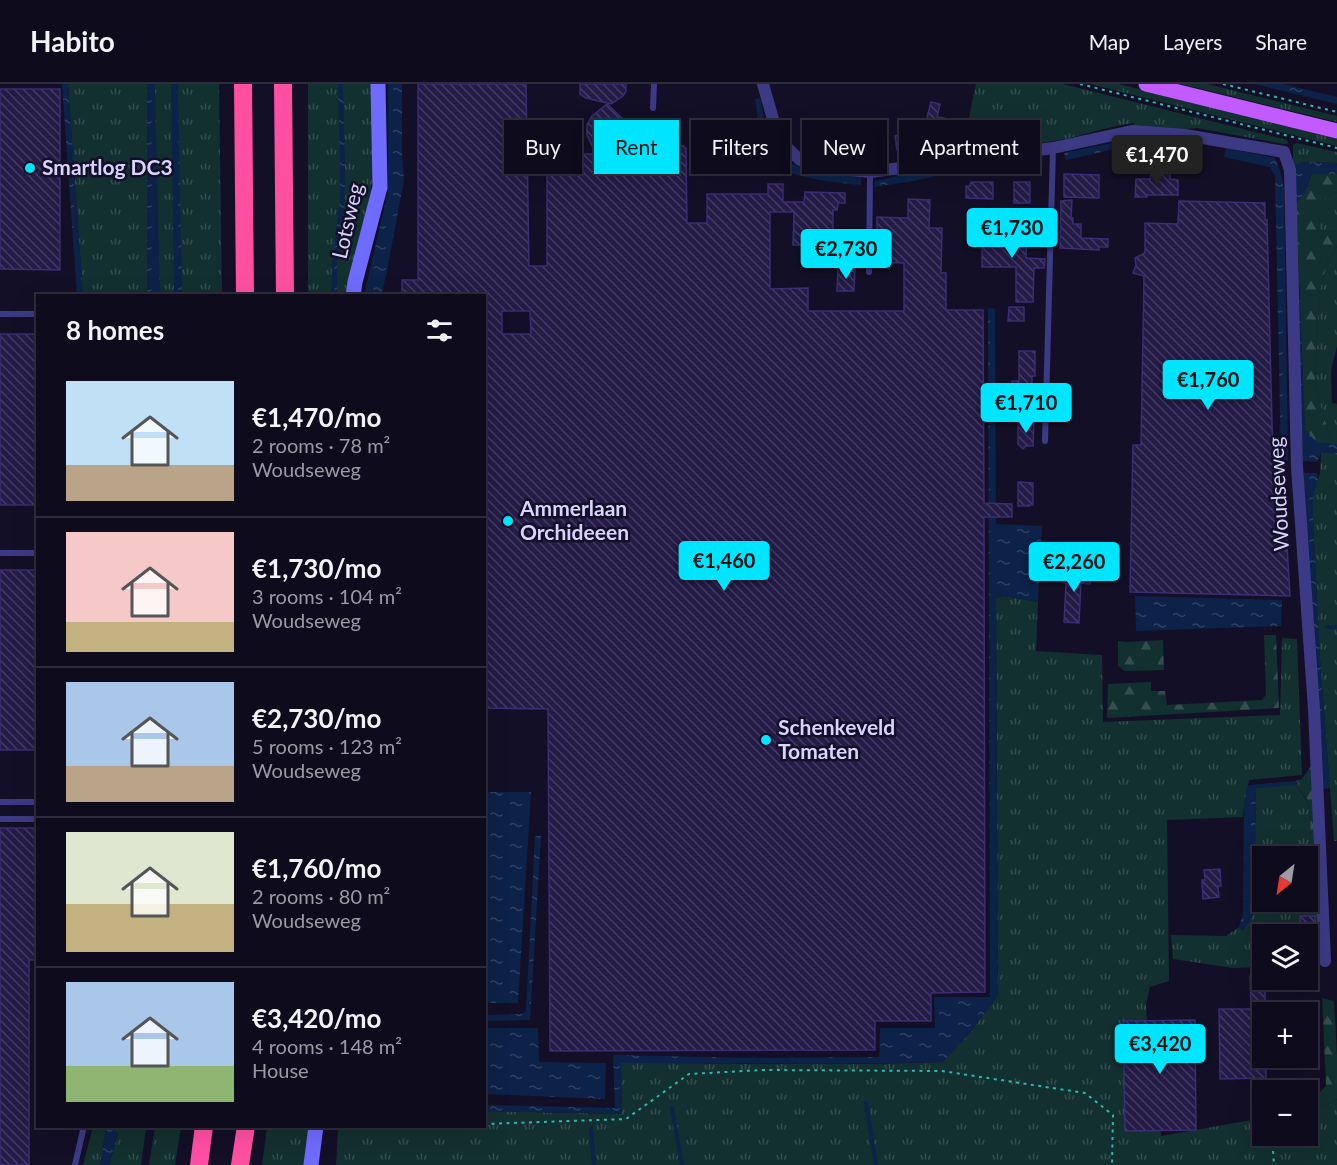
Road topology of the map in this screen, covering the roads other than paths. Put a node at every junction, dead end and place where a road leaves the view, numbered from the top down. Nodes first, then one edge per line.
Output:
1 (243, 84) edge
2 (283, 84) edge
3 (378, 84) edge
4 (654, 84) edge
5 (763, 84) edge
6 (1146, 84) edge
7 (653, 108) dead end
8 (1337, 132) edge
9 (1053, 148) junction
10 (802, 161) edge
11 (887, 170) edge
12 (870, 174) edge
13 (869, 272) dead end
14 (245, 294) edge
15 (285, 294) edge
16 (353, 294) edge
17 (0, 314) edge
18 (36, 314) edge
19 (1046, 441) dead end
20 (0, 553) edge
21 (36, 553) edge
22 (0, 802) edge
23 (36, 802) edge
24 (0, 819) edge
25 (36, 819) edge
26 (1325, 960) dead end
27 (84, 1128) edge
28 (204, 1128) edge
29 (246, 1128) edge
30 (316, 1128) edge
31 (242, 1161) edge
32 (199, 1164) edge
33 (75, 1165) edge
34 (311, 1165) edge

1 - 14 highway
2 - 15 highway
3 - 16 street, Lotsweg
4 - 7 lane
5 - 10 street, Woudseweg
6 - 8 main road
9 - 11 street, Woudseweg
9 - 19 lane
9 - 26 street, Woudseweg
12 - 13 lane
17 - 18 lane
20 - 21 lane
22 - 23 lane
24 - 25 lane
27 - 33 lane
28 - 32 highway
29 - 31 highway
30 - 34 street

